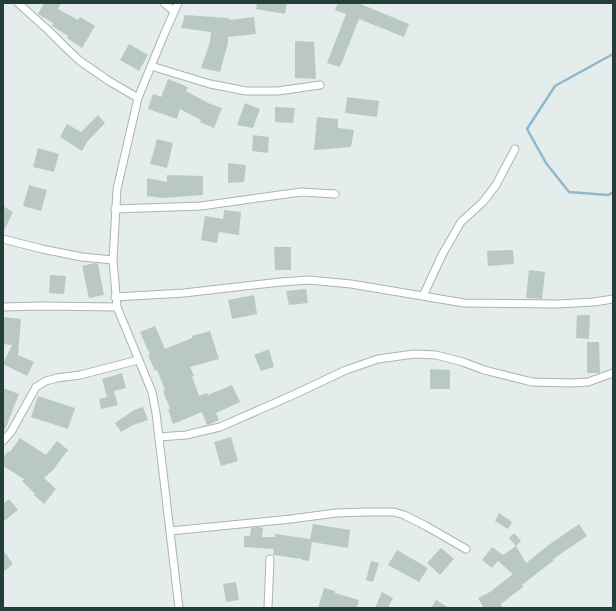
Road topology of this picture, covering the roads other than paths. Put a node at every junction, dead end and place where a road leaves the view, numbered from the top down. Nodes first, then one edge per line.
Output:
1 (18, 3) edge
2 (164, 3) edge
3 (178, 3) edge
4 (174, 11) junction
5 (151, 66) junction
6 (320, 85) dead end
7 (138, 98) junction
8 (515, 149) dead end
9 (335, 194) dead end
10 (115, 209) junction
11 (3, 240) edge
12 (112, 260) junction
13 (423, 296) junction
14 (115, 297) junction
15 (613, 300) edge
16 (3, 307) edge
17 (116, 307) junction
18 (138, 360) junction
19 (613, 373) edge
20 (159, 437) junction
21 (3, 441) edge
22 (170, 531) junction
23 (466, 549) dead end
24 (270, 559) dead end
25 (179, 608) edge
26 (268, 608) edge

1 - 7 street
2 - 4 street
3 - 4 street
4 - 5 street
5 - 6 street
5 - 7 street
7 - 10 street
8 - 13 street
9 - 10 street
10 - 12 street
11 - 12 street
12 - 14 street
13 - 14 street
13 - 15 street
14 - 17 street
16 - 17 street
17 - 18 street
18 - 20 street
18 - 21 street
19 - 20 street
20 - 22 street
22 - 23 street
22 - 25 street
24 - 26 street

